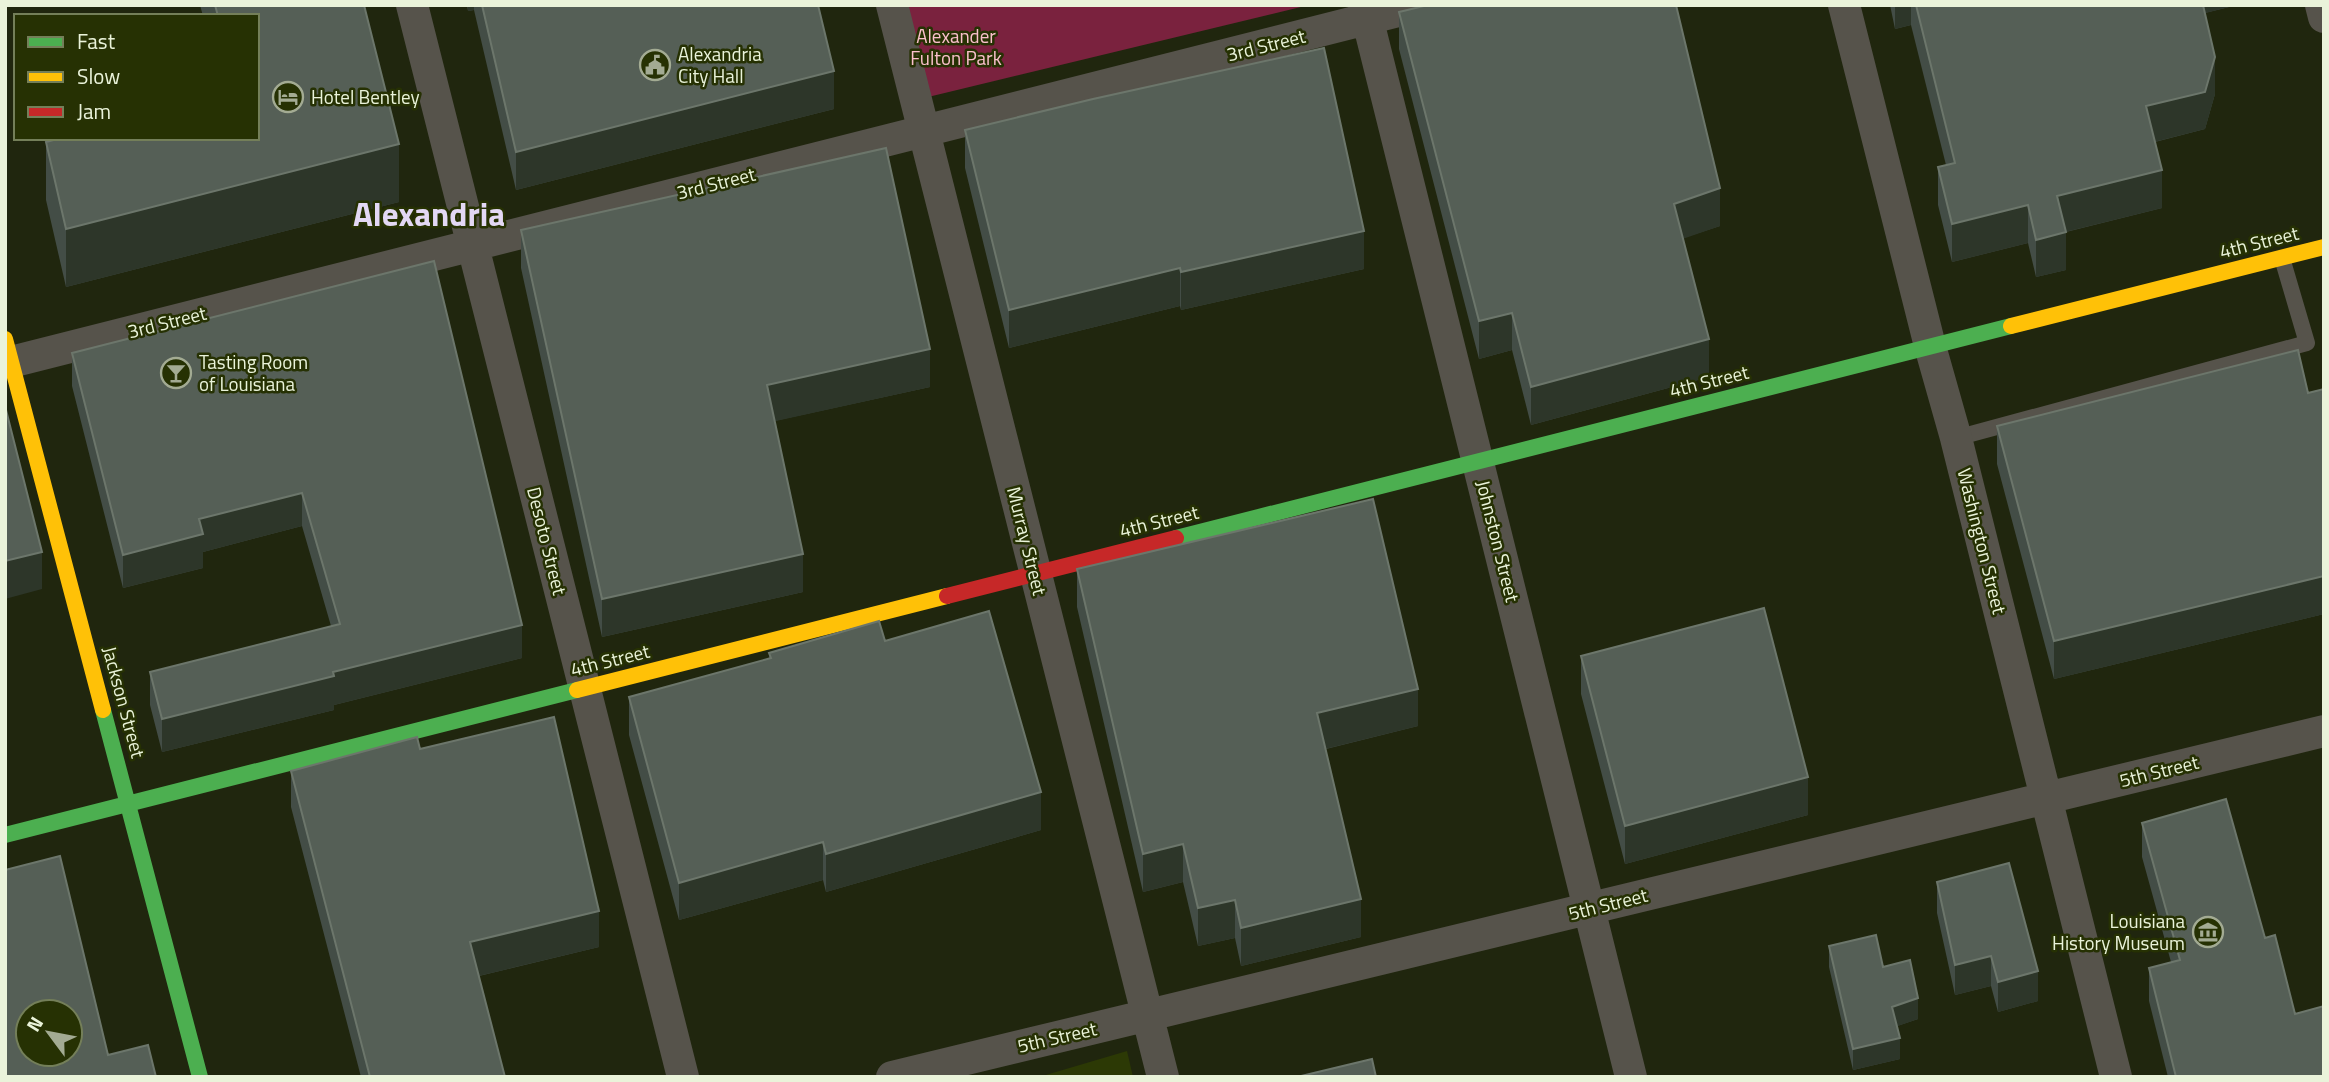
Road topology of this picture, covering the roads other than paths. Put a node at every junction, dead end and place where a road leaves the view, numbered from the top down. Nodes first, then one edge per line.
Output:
1 (412, 5) edge
2 (892, 5) edge
3 (1422, 5) edge
4 (1844, 5) edge
5 (2321, 5) edge
6 (1366, 12) edge
7 (2324, 17) edge
8 (924, 131) junction
9 (472, 245) junction
10 (2324, 247) edge
11 (2282, 258) junction
12 (1930, 346) junction
13 (7, 356) edge
14 (1956, 438) junction
15 (1478, 462) junction
16 (1035, 574) junction
17 (584, 688) junction
18 (2324, 731) edge
19 (2045, 798) junction
20 (129, 804) junction
21 (5, 835) edge
22 (1590, 908) junction
23 (1147, 1016) junction
24 (200, 1077) edge
25 (683, 1077) edge
26 (892, 1077) edge
27 (1163, 1077) edge
28 (1631, 1077) edge
29 (2116, 1077) edge

1 - 9 street, Desoto Street
2 - 8 street, Murray Street
3 - 6 street, 3rd Street
4 - 12 street, Washington Street
5 - 7 street
6 - 8 street, 3rd Street
6 - 15 street, Johnston Street
8 - 9 street, 3rd Street
8 - 16 street, Murray Street
9 - 13 street, 3rd Street
9 - 17 street, Desoto Street
10 - 11 main road, 4th Street
11 - 12 main road, 4th Street
11 - 14 lane
12 - 14 street, Washington Street
12 - 15 main road, 4th Street
13 - 20 main road, Jackson Street
14 - 19 street, Washington Street
15 - 16 main road, 4th Street
15 - 22 street, Johnston Street
16 - 17 main road, 4th Street
16 - 23 street, Murray Street
17 - 20 main road, 4th Street
17 - 25 street, Desoto Street
18 - 19 street, 5th Street
19 - 22 street, 5th Street
19 - 29 street, Washington Street
20 - 21 main road, 4th Street
20 - 24 main road, Jackson Street
22 - 23 street, 5th Street
22 - 28 street, Johnston Street
23 - 26 street, 5th Street
23 - 27 street, Murray Street

